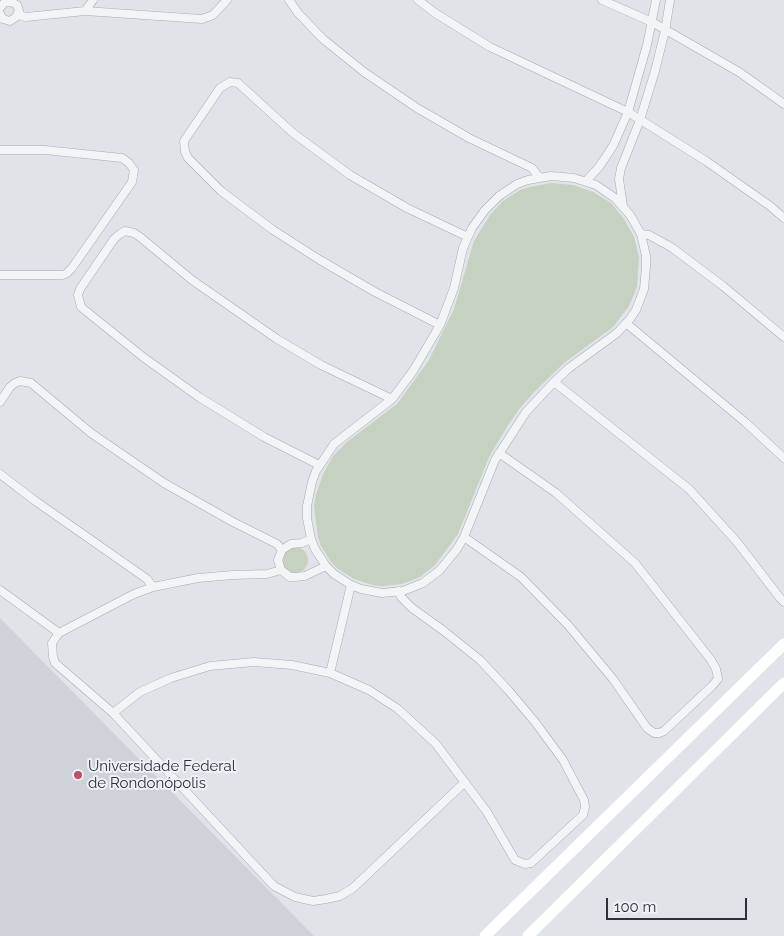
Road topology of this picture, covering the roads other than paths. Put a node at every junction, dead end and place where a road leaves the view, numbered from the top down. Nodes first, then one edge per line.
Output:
1 (92, 0) edge
2 (227, 0) edge
3 (289, 0) edge
4 (418, 0) edge
5 (602, 0) edge
6 (656, 0) edge
7 (670, 0) edge
8 (8, 1) edge
9 (18, 2) edge
10 (0, 8) edge
11 (85, 11) junction
12 (18, 15) junction
13 (0, 16) edge
14 (652, 22) junction
15 (665, 31) junction
16 (784, 104) edge
17 (628, 112) junction
18 (640, 120) junction
19 (0, 150) edge
20 (540, 177) junction
21 (586, 181) junction
22 (623, 206) junction
23 (784, 218) edge
24 (640, 234) junction
25 (468, 237) junction
26 (0, 275) edge
27 (626, 324) junction
28 (440, 325) junction
29 (784, 337) edge
30 (554, 382) junction
31 (392, 399) junction
32 (0, 402) edge
33 (500, 453) junction
34 (784, 458) edge
35 (319, 465) junction
36 (0, 474) edge
37 (464, 537) junction
38 (311, 539) junction
39 (282, 550) junction
40 (326, 566) junction
41 (281, 570) junction
42 (351, 586) junction
43 (153, 587) junction
44 (0, 590) edge
45 (398, 591) junction
46 (784, 602) edge
47 (59, 632) junction
48 (784, 644) edge
49 (330, 672) junction
50 (784, 683) edge
51 (113, 713) junction
52 (466, 782) junction
53 (485, 936) edge
54 (528, 936) edge

1 - 11 street
2 - 11 street
3 - 20 street
4 - 17 street
5 - 14 street
6 - 14 street
7 - 15 street
8 - 9 street
8 - 10 street
9 - 12 street
11 - 12 street
12 - 13 street
14 - 15 street
14 - 17 street
15 - 16 street
15 - 18 street
17 - 18 street
17 - 21 street
18 - 22 street
18 - 23 street
19 - 26 street
20 - 21 street
20 - 25 street
21 - 22 street
22 - 24 street
24 - 27 street
24 - 29 street
25 - 28 street
25 - 28 street
27 - 30 street
27 - 34 street
28 - 31 street
30 - 33 street
30 - 46 street
31 - 35 street
31 - 35 street
32 - 39 street
33 - 37 street
33 - 37 street
35 - 38 street
36 - 43 street
37 - 45 street
38 - 39 street
38 - 40 street
39 - 41 street
40 - 41 street
40 - 42 street
41 - 43 street
42 - 45 street
42 - 49 street
43 - 47 street
44 - 47 street
45 - 52 street
47 - 51 street
48 - 53 street
49 - 51 street
49 - 52 street
50 - 54 street
51 - 52 street

